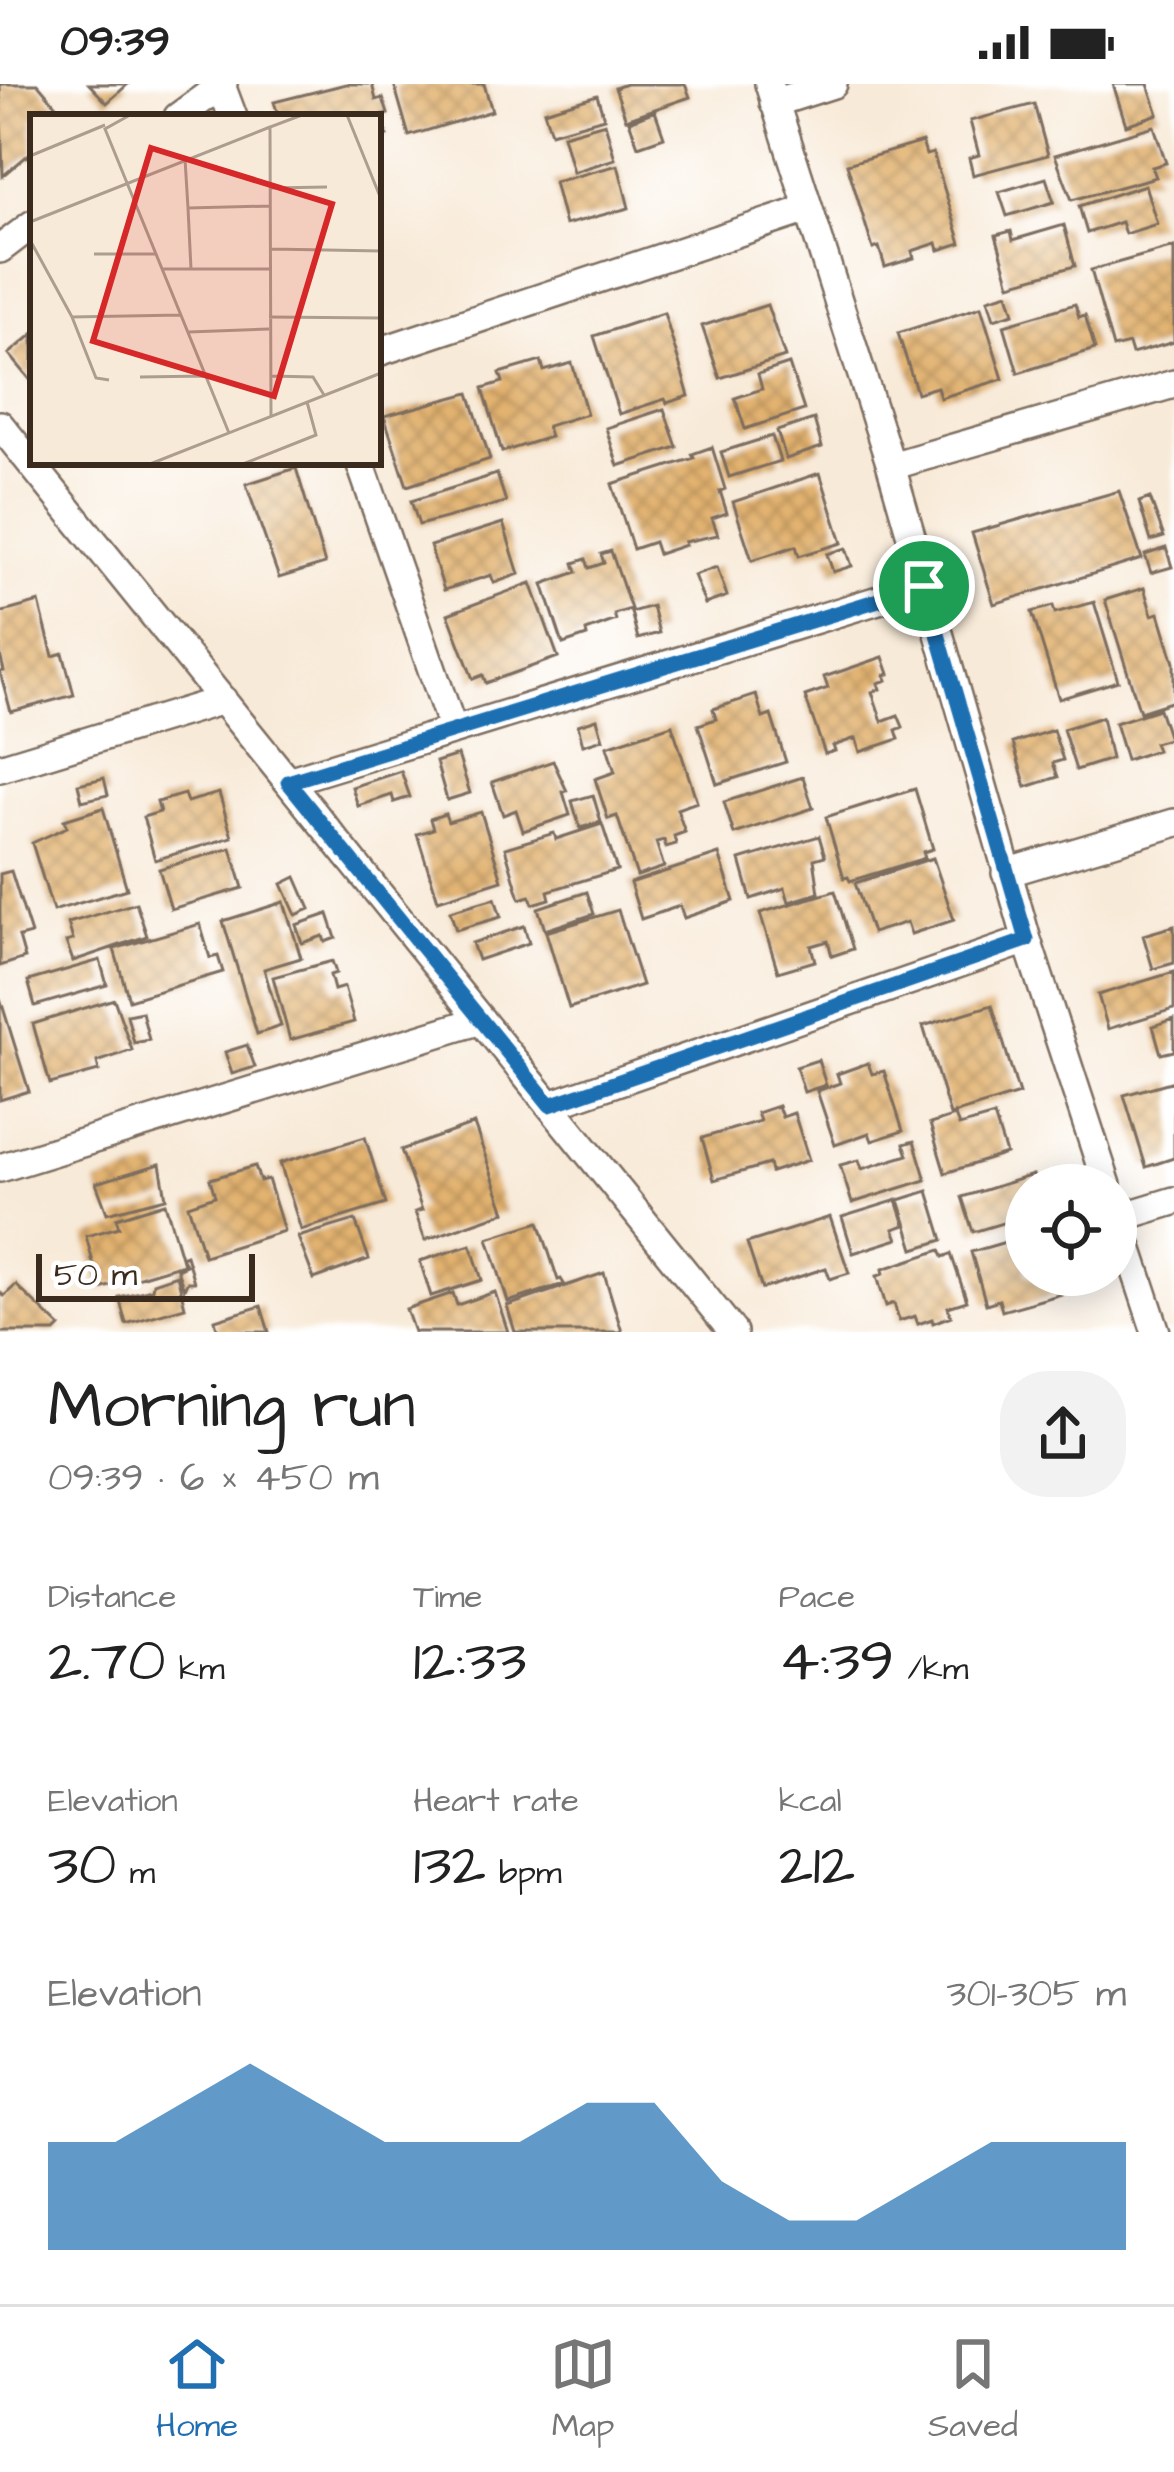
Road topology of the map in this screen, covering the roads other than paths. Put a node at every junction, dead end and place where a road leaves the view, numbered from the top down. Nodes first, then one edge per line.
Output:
1 (833, 84) edge
2 (222, 85) edge
3 (771, 94) edge
4 (182, 114) edge
5 (232, 114) edge
6 (808, 209) junction
7 (30, 226) edge
8 (0, 249) edge
9 (381, 351) edge
10 (1174, 384) edge
11 (0, 425) edge
12 (30, 462) edge
13 (32, 465) edge
14 (360, 465) edge
15 (891, 466) junction
16 (924, 586) junction
17 (223, 700) junction
18 (453, 730) junction
19 (0, 768) edge
20 (288, 782) junction
21 (1174, 823) edge
22 (1006, 873) junction
23 (1027, 940) junction
24 (481, 1020) junction
25 (550, 1105) junction
26 (1100, 1164) edge
27 (0, 1168) edge
28 (1174, 1202) edge
29 (1137, 1210) edge
30 (1137, 1275) edge
31 (733, 1332) edge
32 (1156, 1332) edge

1 - 3 street
2 - 4 street
2 - 5 street
3 - 6 street
6 - 9 street
6 - 15 street
7 - 8 street
10 - 15 street
11 - 12 street
13 - 17 street
14 - 18 street
15 - 16 street
16 - 18 street
16 - 22 street
17 - 19 street
17 - 20 street
18 - 20 street
20 - 24 street
21 - 22 street
22 - 23 street
23 - 25 street
23 - 26 street
24 - 25 street
24 - 27 street
25 - 31 street
28 - 29 street
30 - 32 street

